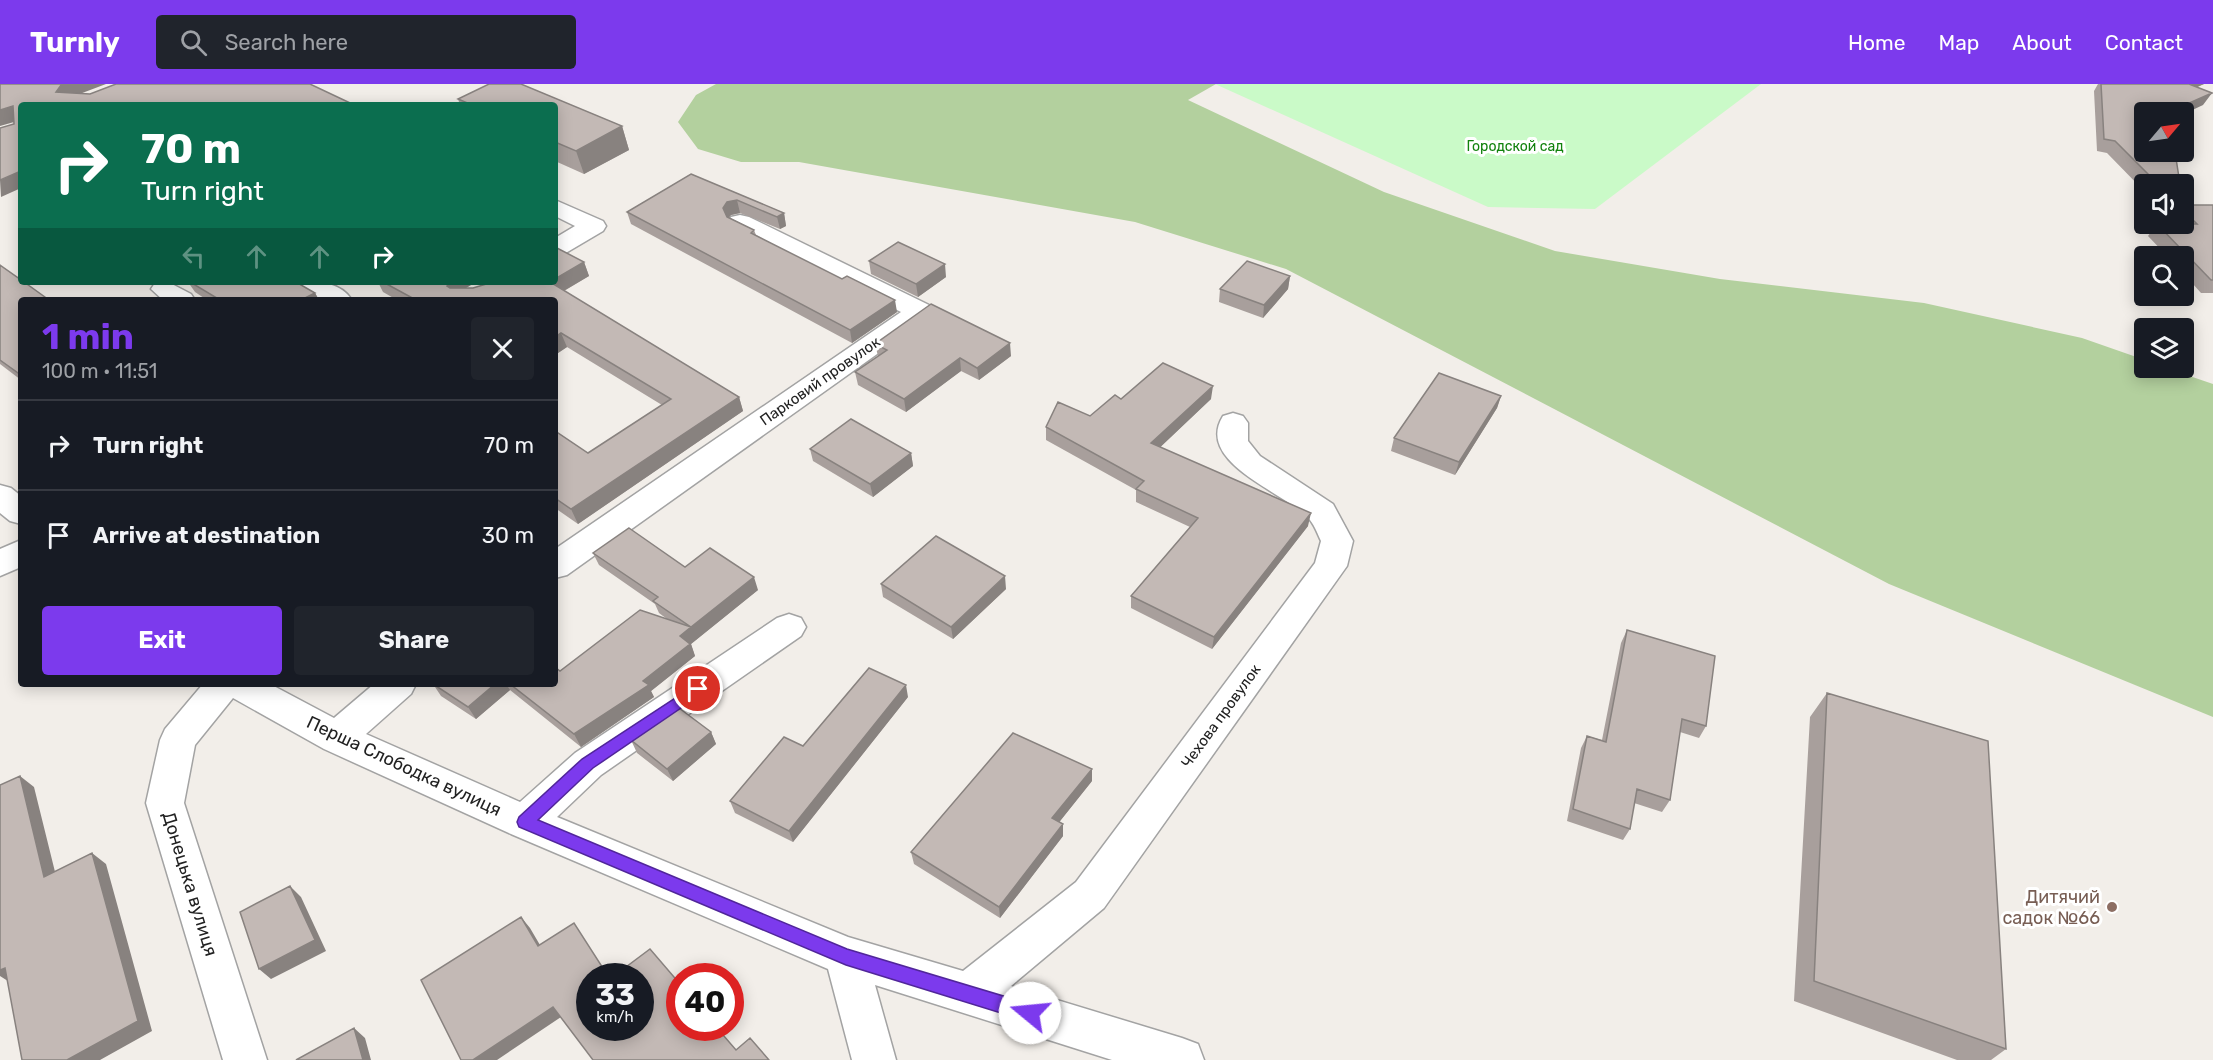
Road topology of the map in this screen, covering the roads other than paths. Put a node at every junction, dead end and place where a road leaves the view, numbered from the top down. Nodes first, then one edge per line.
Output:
1 (558, 208) edge
2 (740, 222) edge
3 (558, 247) edge
4 (172, 285) edge
5 (312, 285) edge
6 (177, 297) edge
7 (334, 297) edge
8 (1233, 423) dead end
9 (0, 496) edge
10 (18, 511) edge
11 (18, 554) edge
12 (0, 564) edge
13 (558, 564) edge
14 (789, 627) dead end
15 (222, 687) edge
16 (244, 687) edge
17 (395, 687) edge
18 (337, 738) junction
19 (525, 822) junction
20 (846, 956) junction
21 (968, 994) junction
22 (1169, 1056) edge
23 (245, 1060) edge
24 (874, 1060) edge

1 - 3 street
2 - 13 street, Парковий провулок
4 - 6 street
5 - 7 street
8 - 21 street, Чехова провулок
9 - 10 street
11 - 12 street
14 - 19 street
15 - 23 street, Донецька вулиця
16 - 18 street, Перша Слободка вулиця
17 - 18 street
18 - 19 street, Перша Слободка вулиця
19 - 20 street, Перша Слободка вулиця
20 - 21 street, Перша Слободка вулиця
20 - 24 street
21 - 22 street, Перша Слободка вулиця

